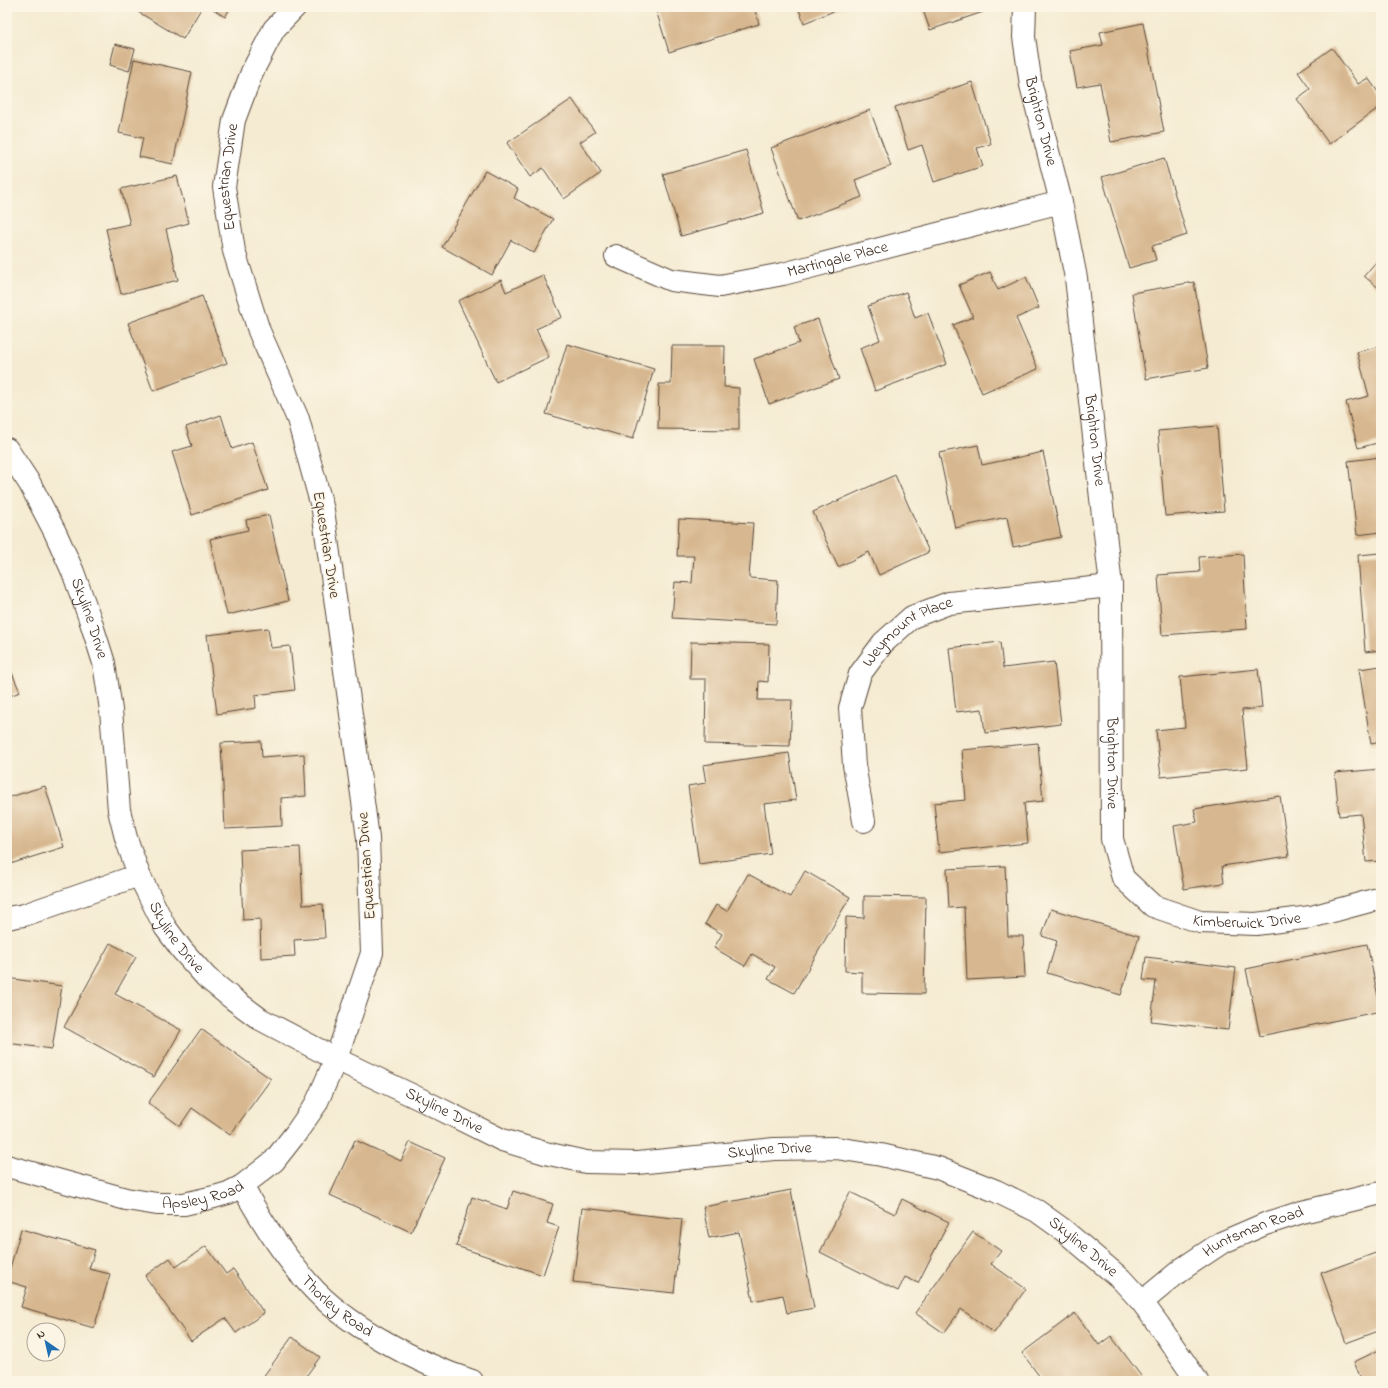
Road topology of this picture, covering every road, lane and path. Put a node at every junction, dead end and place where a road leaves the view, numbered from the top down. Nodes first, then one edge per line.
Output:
1 (296, 7) edge
2 (1025, 7) edge
3 (1061, 202) junction
4 (616, 256) dead end
5 (7, 449) edge
6 (1110, 586) junction
7 (864, 821) dead end
8 (139, 875) junction
9 (1123, 878) joint
10 (1381, 898) edge
11 (7, 918) edge
12 (336, 1059) junction
13 (7, 1166) edge
14 (242, 1186) junction
15 (1381, 1193) edge
16 (1142, 1302) junction
17 (472, 1381) edge
18 (1197, 1381) edge

1 - 12 street, Equestrian Drive
2 - 3 street, Brighton Drive
3 - 4 street, Martingale Place
3 - 6 street, Brighton Drive
5 - 8 street, Skyline Drive
6 - 7 street, Weymount Place
6 - 9 street, Brighton Drive
8 - 11 street
8 - 12 street, Skyline Drive
9 - 10 street, Kimberwick Drive
12 - 14 street, Apsley Road
12 - 16 street, Skyline Drive
13 - 14 street, Apsley Road
14 - 17 street, Thorley Road
15 - 16 street, Huntsman Road
16 - 18 street, Skyline Drive

